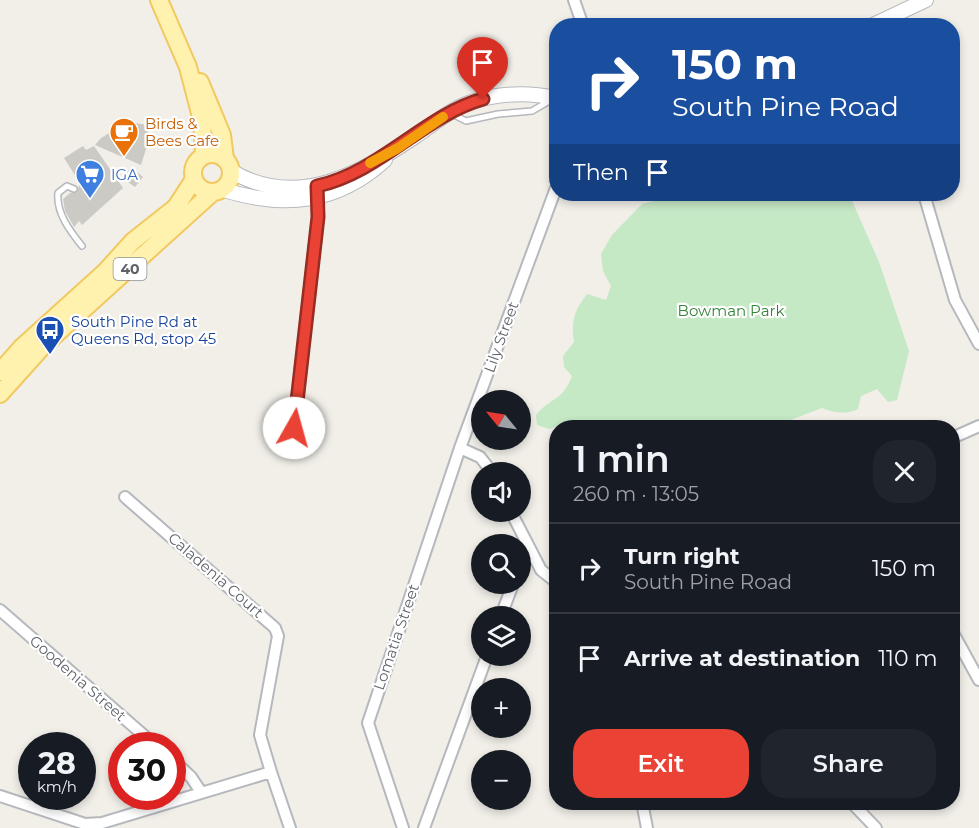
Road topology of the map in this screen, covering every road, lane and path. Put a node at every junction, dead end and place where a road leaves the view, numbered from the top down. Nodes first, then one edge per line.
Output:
1 (159, 0) edge
2 (574, 0) edge
3 (926, 0) edge
4 (580, 18) edge
5 (888, 18) edge
6 (188, 67) junction
7 (549, 97) edge
8 (204, 155) junction
9 (228, 165) junction
10 (194, 179) junction
11 (74, 189) dead end
12 (217, 190) junction
13 (318, 192) junction
14 (551, 201) edge
15 (926, 201) edge
16 (82, 246) dead end
17 (979, 344) edge
18 (0, 372) edge
19 (0, 394) edge
20 (979, 426) edge
21 (294, 428) dead end
22 (960, 434) edge
23 (460, 448) junction
24 (484, 462) edge
25 (125, 497) dead end
26 (516, 522) edge
27 (533, 556) joint
28 (549, 576) edge
29 (0, 610) edge
30 (960, 646) edge
31 (483, 666) edge
32 (979, 680) edge
33 (140, 732) edge
34 (186, 772) edge
35 (271, 772) junction
36 (201, 792) junction
37 (0, 796) edge
38 (644, 810) edge
39 (859, 810) edge
40 (290, 828) edge
41 (403, 828) edge
42 (424, 828) edge
43 (647, 828) edge
44 (876, 828) edge

1 - 6 main road, 40
2 - 4 street
3 - 5 main road
6 - 8 main road, 40
6 - 9 main road, 40
7 - 13 main road
8 - 9 main road
8 - 10 main road, 40
9 - 12 main road, 40
9 - 13 main road
10 - 12 main road
10 - 18 main road, 40
11 - 16 lane
12 - 13 main road
12 - 19 main road, 40
13 - 21 street
14 - 23 street, Lily Street
15 - 17 street
20 - 22 street
23 - 24 street
23 - 41 street, Lomatia Street
25 - 35 street, Caladenia Court
26 - 27 street
27 - 28 street
29 - 33 street, Goodenia Street
30 - 32 street
31 - 42 street
34 - 36 street
35 - 36 street
35 - 40 street
36 - 37 street
38 - 43 street
39 - 44 street

